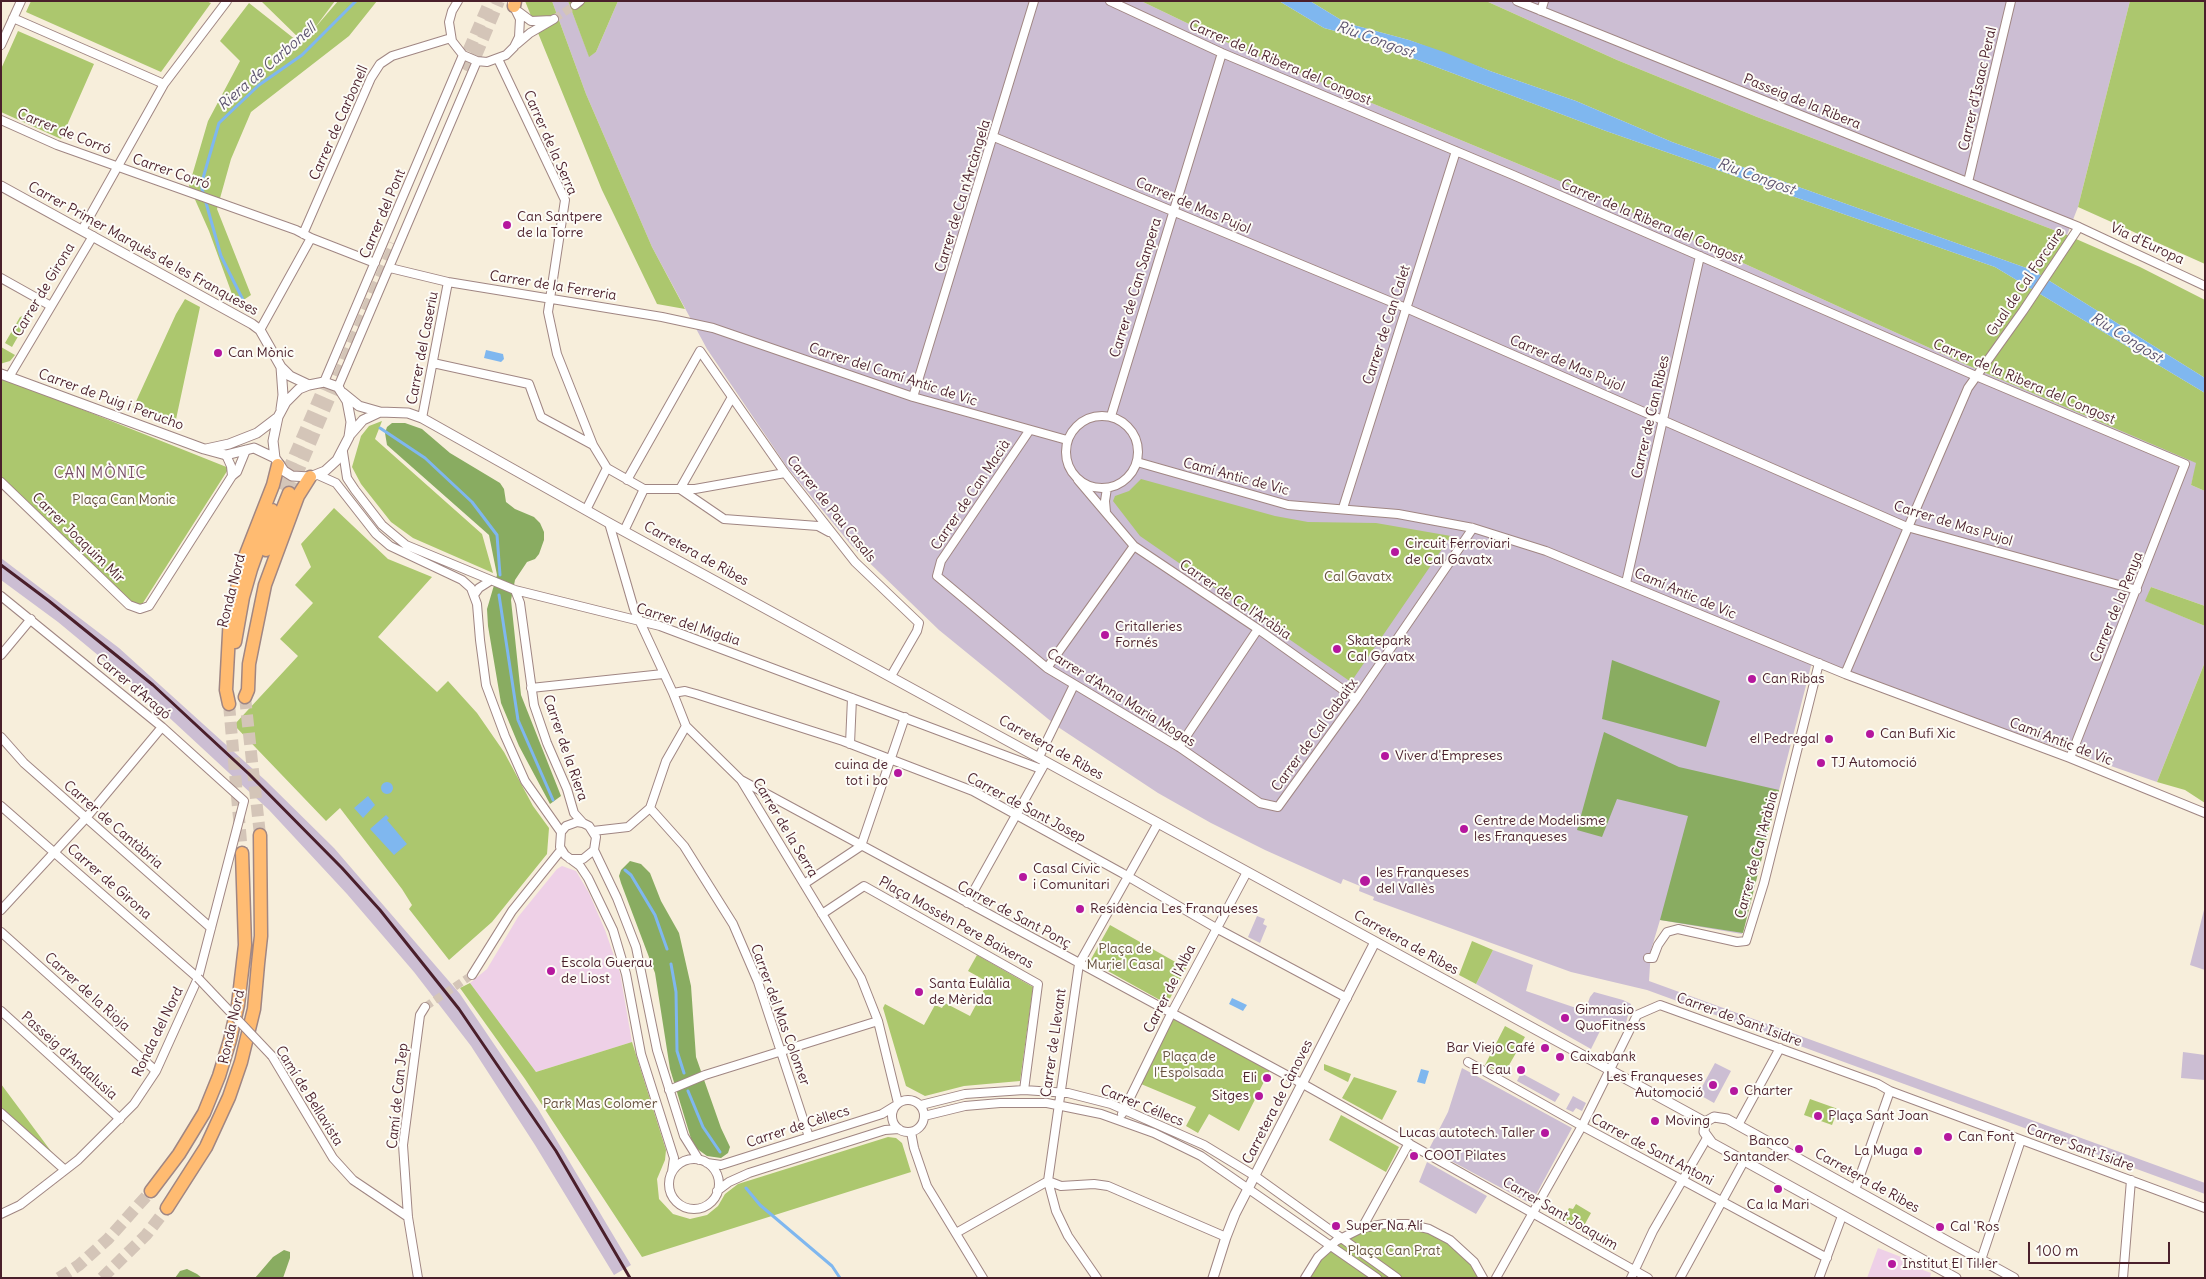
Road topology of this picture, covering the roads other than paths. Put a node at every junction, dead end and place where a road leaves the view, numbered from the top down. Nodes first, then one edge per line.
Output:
1 (21, 1) edge
2 (227, 1) edge
3 (1034, 1) edge
4 (1110, 1) edge
5 (1517, 1) edge
6 (1544, 1) edge
7 (2011, 1) edge
8 (458, 2) edge
9 (514, 5) edge
10 (1542, 11) junction
11 (13, 18) junction
12 (451, 38) junction
13 (1, 45) edge
14 (514, 47) junction
15 (1222, 53) junction
16 (463, 55) junction
17 (498, 59) junction
18 (477, 61) junction
19 (164, 84) junction
20 (1, 120) edge
21 (994, 137) junction
22 (1456, 151) junction
23 (118, 166) junction
24 (1968, 182) junction
25 (1, 186) edge
26 (1173, 211) junction
27 (2079, 226) junction
28 (82, 230) junction
29 (93, 236) junction
30 (307, 236) junction
31 (1700, 256) junction
32 (376, 263) junction
33 (390, 268) junction
34 (1, 278) edge
35 (448, 282) junction
36 (2205, 286) edge
37 (550, 298) junction
38 (51, 306) junction
39 (1406, 308) junction
40 (713, 328) joint
41 (260, 330) junction
42 (433, 363) junction
43 (280, 367) junction
44 (5, 376) edge
45 (1976, 376) junction
46 (324, 382) junction
47 (309, 385) junction
48 (340, 390) junction
49 (732, 397) junction
50 (913, 397) junction
51 (380, 412) junction
52 (279, 413) junction
53 (1111, 416) junction
54 (422, 418) junction
55 (1663, 420) junction
56 (1029, 431) junction
57 (349, 437) junction
58 (1068, 440) junction
59 (593, 444) junction
60 (204, 449) junction
61 (246, 450) junction
62 (343, 452) junction
63 (226, 454) junction
64 (277, 462) junction
65 (1137, 462) junction
66 (2185, 464) joint
67 (607, 468) junction
68 (785, 473) junction
69 (232, 476) junction
70 (314, 476) junction
71 (627, 480) junction
72 (1078, 480) junction
73 (1, 482) edge
74 (1107, 488) junction
75 (680, 489) junction
76 (644, 490) junction
77 (1343, 508) junction
78 (586, 510) junction
79 (1106, 514) junction
80 (609, 523) junction
81 (1906, 527) junction
82 (1473, 528) junction
83 (624, 531) junction
84 (833, 535) junction
85 (1134, 546) junction
86 (938, 576) joint
87 (490, 581) junction
88 (1626, 583) junction
89 (515, 590) junction
90 (2137, 590) junction
91 (473, 591) junction
92 (1, 596) edge
93 (31, 619) junction
94 (640, 622) junction
95 (1258, 629) junction
96 (1, 655) edge
97 (1819, 663) junction
98 (1047, 668) junction
99 (664, 674) junction
100 (1845, 674) junction
101 (891, 676) junction
102 (1074, 685) junction
103 (531, 688) junction
104 (673, 693) junction
105 (852, 698) junction
106 (1356, 699) junction
107 (905, 717) junction
108 (686, 726) junction
109 (162, 727) junction
110 (1, 737) edge
111 (850, 744) junction
112 (1179, 747) junction
113 (2070, 758) junction
114 (890, 760) junction
115 (1042, 762) junction
116 (742, 780) junction
117 (244, 802) joint
118 (1, 806) edge
119 (1278, 807) joint
120 (650, 808) junction
121 (2205, 813) edge
122 (1016, 814) junction
123 (86, 818) junction
124 (583, 823) junction
125 (1158, 823) junction
126 (593, 831) junction
127 (561, 832) junction
128 (260, 835) tunnel mouth
129 (862, 846) junction
130 (561, 850) junction
131 (594, 850) junction
132 (54, 852) junction
133 (242, 853) tunnel mouth
134 (570, 858) junction
135 (1247, 872) junction
136 (1128, 876) junction
137 (804, 884) junction
138 (967, 903) junction
139 (1, 910) edge
140 (822, 914) junction
141 (211, 928) junction
142 (1216, 928) junction
143 (1, 932) edge
144 (1375, 942) junction
145 (1648, 958) dead end
146 (1079, 964) junction
147 (472, 975) tunnel mouth
148 (198, 978) junction
149 (1347, 998) junction
150 (425, 1007) tunnel mouth
151 (1, 1011) edge
152 (1170, 1014) junction
153 (878, 1021) junction
154 (1780, 1048) junction
155 (781, 1052) junction
156 (1468, 1062) dead end
157 (156, 1070) junction
158 (1611, 1070) junction
159 (1302, 1084) junction
160 (669, 1090) junction
161 (1024, 1090) junction
162 (1890, 1091) junction
163 (1060, 1092) junction
164 (896, 1105) junction
165 (920, 1105) junction
166 (1058, 1105) junction
167 (1124, 1110) junction
168 (1, 1113) edge
169 (924, 1116) junction
170 (120, 1119) junction
171 (1120, 1121) junction
172 (1705, 1122) junction
173 (1738, 1125) junction
174 (1582, 1126) junction
175 (899, 1129) junction
176 (911, 1132) junction
177 (809, 1137) junction
178 (1707, 1138) junction
179 (2021, 1140) junction
180 (1409, 1143) junction
181 (703, 1161) junction
182 (1744, 1161) junction
183 (65, 1170) junction
184 (672, 1172) junction
185 (1256, 1176) junction
186 (1682, 1180) junction
187 (2131, 1180) junction
188 (1048, 1182) junction
189 (1249, 1189) junction
190 (1855, 1190) junction
191 (151, 1191) tunnel mouth
192 (717, 1191) junction
193 (1721, 1202) junction
194 (167, 1208) tunnel mouth
195 (2205, 1208) edge
196 (1532, 1211) junction
197 (1, 1214) edge
198 (1842, 1216) junction
199 (408, 1217) junction
200 (1362, 1228) junction
201 (956, 1233) junction
202 (1226, 1237) junction
203 (1342, 1238) junction
204 (1330, 1246) junction
205 (1827, 1258) junction
206 (1981, 1260) junction
207 (1632, 1274) edge
208 (418, 1278) edge
209 (983, 1278) edge
210 (1097, 1278) edge
211 (1213, 1278) edge
212 (1305, 1278) edge
213 (1377, 1278) edge
214 (1397, 1278) edge
215 (1483, 1278) edge
216 (1496, 1278) edge
217 (1648, 1278) edge
218 (1680, 1278) edge
219 (1819, 1278) edge
220 (1956, 1278) edge
221 (2014, 1278) edge
222 (2123, 1278) edge

1 - 11 street
2 - 19 street
3 - 21 street, Carrer de Ca n'Arcàngela
4 - 15 street, Carrer de la Ribera del Congost
5 - 10 street, Passeig de la Ribera
6 - 10 street
7 - 24 street, Carrer d'Isaac Peral
8 - 12 street
9 - 14 street
9 - 14 street
10 - 24 street, Passeig de la Ribera
11 - 13 street
11 - 19 street
12 - 16 street
12 - 30 street, Carrer de Carbonell
14 - 17 street
15 - 22 street, Carrer de la Ribera del Congost
15 - 26 street, Carrer de Can Sanpera
16 - 18 street
16 - 32 street, Carrer del Pont
17 - 18 street
17 - 37 street, Carrer de la Serra
18 - 33 street, Carrer del Pont
19 - 23 street
20 - 23 street, Carrer de Corró
21 - 26 street, Carrer de Mas Pujol
21 - 50 street, Carrer de Ca n'Arcàngela
22 - 31 street, Carrer de la Ribera del Congost
22 - 39 street, Carrer de Can Calet
23 - 28 street
23 - 30 street, Carrer Corró
24 - 27 street, Passeig de la Ribera
25 - 28 street, Carrer Primer Marquès de les Franqueses
26 - 39 street, Carrer de Mas Pujol
26 - 53 street, Carrer de Can Sanpera
27 - 36 street, Via d'Europa
27 - 45 street, Gual de Cal Forcaire
28 - 29 street, Carrer Primer Marquès de les Franqueses
29 - 38 street, Carrer de Girona
29 - 41 street, Carrer Primer Marquès de les Franqueses
30 - 32 street
30 - 41 street, Carrer de Carbonell
31 - 45 street, Carrer de la Ribera del Congost
31 - 55 street, Carrer de Can Ribes
32 - 46 street, Carrer del Pont
33 - 35 street, Carrer de la Ferreria
33 - 48 street, Carrer del Pont
34 - 38 street
35 - 37 street, Carrer de la Ferreria
35 - 42 street, Carrer del Caseriu
37 - 40 street, Carrer de la Ferreria
37 - 59 street, Carrer de la Serra
38 - 44 street, Carrer de Girona
39 - 55 street, Carrer de Mas Pujol
39 - 77 street, Carrer de Can Calet
40 - 50 street, Carrer del Camí Antic de Vic
41 - 43 street, Carrer Primer Marquès de les Franqueses
42 - 54 street, Carrer del Caseriu
42 - 59 street
43 - 47 street
43 - 52 street, Carrer Primer Marquès de les Franqueses
44 - 60 street, Carrer de Puig i Perucho
45 - 66 street, Carrer de la Ribera del Congost
45 - 81 street, Gual de Cal Forcaire
46 - 47 street
46 - 48 street
47 - 52 street
48 - 51 street, Carretera de Ribes
48 - 57 street
49 - 68 street, Carrer de Pau Casals
49 - 71 street, Carrer de Pau Casals
49 - 75 street
50 - 56 street, Carrer del Camí Antic de Vic
51 - 54 street, Carretera de Ribes
51 - 57 street
52 - 60 street
52 - 64 street
53 - 58 street
53 - 65 street
54 - 78 street, Carretera de Ribes
55 - 81 street, Carrer de Mas Pujol
55 - 88 street, Carrer de Can Ribes
56 - 58 street, Carrer del Camí Antic de Vic
56 - 86 street, Carrer de Can Macià
57 - 62 street
58 - 72 street
59 - 67 street, Carrer de la Serra
60 - 63 street, Carrer de Puig i Perucho
61 - 63 street
61 - 64 street
61 - 69 street
62 - 70 street
62 - 87 street, Carrer del Migdia
63 - 69 street
64 - 70 street
64 - 70 highway, Ronda Nord
65 - 74 street
65 - 77 street, Camí Antic de Vic
66 - 90 street, Carrer de la Penya
67 - 71 street
67 - 78 street
68 - 75 street
68 - 84 street, Carrer de Pau Casals
69 - 73 street, Carrer Joaquim Mir
70 - 91 street
71 - 76 street
72 - 74 street
72 - 79 street, Carrer de Ca l'Aràbia
74 - 79 street
75 - 76 street
75 - 84 street
76 - 83 street
77 - 82 street, Camí Antic de Vic
78 - 80 street, Carretera de Ribes
79 - 85 street, Carrer de Ca l'Aràbia
80 - 83 street, Carretera de Ribes
80 - 94 street, Carrer de la Serra
81 - 90 street, Carrer de Mas Pujol
81 - 100 street, Gual de Cal Forcaire
82 - 88 street, Camí Antic de Vic
82 - 106 street, Carrer de Cal Gabaitx
83 - 101 street, Carretera de Ribes
84 - 101 street, Carrer de Pau Casals
85 - 95 street, Carrer de Ca l'Aràbia
85 - 98 street
86 - 98 street, Carrer d'Anna Maria Mogas
87 - 89 street, Carrer del Migdia
87 - 91 street
88 - 97 street, Camí Antic de Vic
89 - 94 street, Carrer del Migdia
89 - 103 street, Carrer de la Riera
90 - 113 street, Carrer de la Penya
91 - 127 street
92 - 93 street, Carrer d'Aragó
93 - 96 street
93 - 109 street, Carrer d'Aragó
94 - 99 street, Carrer de la Serra
94 - 105 street, Carrer del Migdia
95 - 106 street, Carrer de Ca l'Aràbia
95 - 112 street
97 - 100 street, Camí Antic de Vic
97 - 145 street, Carrer de Ca l'Aràbia
98 - 102 street, Carrer d'Anna Maria Mogas
99 - 103 street
99 - 104 street, Carrer de la Serra
100 - 113 street, Camí Antic de Vic
101 - 115 street, Carretera de Ribes
102 - 112 street, Carrer d'Anna Maria Mogas
102 - 115 street
103 - 124 street, Carrer de la Riera
104 - 108 street, Carrer de la Serra
104 - 111 street, Carrer de Sant Josep
105 - 107 street, Carrer del Migdia
105 - 111 street
106 - 119 street, Carrer de Cal Gabaitx
107 - 114 street
107 - 115 street, Carrer del Migdia
108 - 116 street, Carrer de la Serra
108 - 120 street
109 - 117 street, Carrer d'Aragó
109 - 123 street
110 - 123 street, Carrer de Cantàbria
111 - 114 street, Carrer de Sant Josep
112 - 119 street, Carrer d'Anna Maria Mogas
113 - 121 street, Camí Antic de Vic
114 - 122 street, Carrer de Sant Josep
114 - 129 street
115 - 122 street
115 - 125 street, Carretera de Ribes
116 - 129 street, Carrer de Sant Ponç
116 - 137 street, Carrer de la Serra
117 - 141 street, Ronda del Nord
118 - 132 street, Carrer de Girona
120 - 126 street
120 - 155 street, Carrer del Mas Colomer
122 - 136 street, Carrer de Sant Josep
122 - 138 street
123 - 132 street
123 - 141 street, Carrer de Cantàbria
124 - 126 street
124 - 127 street
125 - 135 street, Carretera de Ribes
125 - 136 street, Carrer de Llevant
126 - 131 street
127 - 130 street
128 - 194 highway, Ronda Nord
129 - 137 street
129 - 138 street, Carrer de Sant Ponç
130 - 134 street
130 - 147 street
131 - 134 street
131 - 160 street
132 - 139 street
132 - 148 street, Carrer de Girona
133 - 191 highway, Ronda Nord
134 - 184 street
135 - 142 street, Carrer de l'Alba
135 - 144 street, Carretera de Ribes
136 - 142 street, Carrer de Sant Josep
136 - 146 street, Carrer de Llevant
137 - 140 street, Carrer de la Serra
138 - 146 street, Carrer de Sant Ponç
140 - 153 street, Carrer de la Serra
140 - 161 street, Plaça Mossèn Pere Baixeras
141 - 148 street, Ronda del Nord
142 - 149 street, Carrer de Sant Josep
142 - 152 street, Carrer de l'Alba
143 - 157 street, Carrer de la Rioja
144 - 149 street, Carretera de Cànoves
144 - 158 street, Carretera de Ribes
146 - 152 street, Carrer de Sant Ponç
146 - 163 street, Carrer de Llevant
148 - 157 street, Ronda del Nord
148 - 199 street, Camí de Bellavista, bridge
149 - 159 street, Carretera de Cànoves
150 - 199 street, Camí de Can Jep
151 - 170 street, Passeig d'Andalusia
152 - 159 street, Carrer de Sant Ponç
152 - 167 street, Carrer de l'Alba
153 - 155 street
153 - 164 street, Carrer de la Serra
154 - 158 street, Carrer de Sant Isidre
154 - 162 street, Carrer de Sant Isidre
154 - 173 street
155 - 160 street
155 - 177 street, Carrer del Mas Colomer
156 - 174 street, Carrer de Sant Antoni
157 - 170 street, Ronda del Nord
158 - 172 street, Carretera de Ribes
158 - 174 street, Carrer de Sant Isidre
159 - 180 street, Carrer Sant Joaquim
159 - 185 street, Carretera de Cànoves
160 - 181 street
161 - 163 street, Carrer Céllecs
161 - 165 street, Carrer Céllecs
162 - 179 street, Carrer Sant Isidre
162 - 190 street
163 - 166 street, Carrer de Llevant
163 - 167 street, Carrer Céllecs
164 - 165 street
164 - 175 street
164 - 177 street, Carrer de Cèllecs
165 - 169 street
166 - 169 street, Carrer Céllecs
166 - 171 street, Carrer Céllecs
166 - 188 street, Carrer de Llevant
167 - 171 street, Carrer de l'Alba
167 - 185 street, Carrer Céllecs
168 - 183 street
169 - 176 street
170 - 183 street, Ronda del Nord
171 - 189 street, Carrer Céllecs
172 - 173 street, Carretera de Ribes
172 - 178 street
173 - 190 street, Carretera de Ribes
174 - 186 street, Carrer de Sant Antoni
174 - 196 street, Carrer de Sant Isidre
175 - 176 street
175 - 192 street, Carrer de Cèllecs
176 - 201 street
177 - 181 street, Carrer de Cèllecs
178 - 182 street
178 - 186 street
179 - 187 street, Carrer Sant Isidre
179 - 206 street
180 - 196 street, Carrer Sant Joaquim
180 - 200 street
181 - 184 street
181 - 192 street
182 - 193 street
182 - 198 street
183 - 197 street, Ronda del Nord
184 - 192 street
185 - 189 street, Carretera de Cànoves
185 - 203 street, Carrer Céllecs
186 - 193 street, Carrer de Sant Antoni
186 - 207 street
187 - 195 street, Carrer Sant Isidre
187 - 222 street
188 - 201 street
188 - 202 street
188 - 210 street
189 - 202 street, Carretera de Cànoves
189 - 204 street, Carrer Céllecs
190 - 206 street, Carretera de Ribes
193 - 205 street, Carrer de Sant Antoni
193 - 218 street
196 - 207 street, Carrer Sant Joaquim
196 - 216 street, Carrer de Sant Isidre
198 - 205 street
198 - 220 street
199 - 208 street, Camí de Can Jep
200 - 203 street
200 - 215 street
201 - 209 street
202 - 211 street, Carretera de Cànoves
203 - 204 street
203 - 214 street, Carrer Céllecs
204 - 212 street
204 - 213 street, Carrer Céllecs
205 - 219 street
206 - 221 street, Carretera de Ribes
207 - 217 street, Carrer Sant Joaquim

